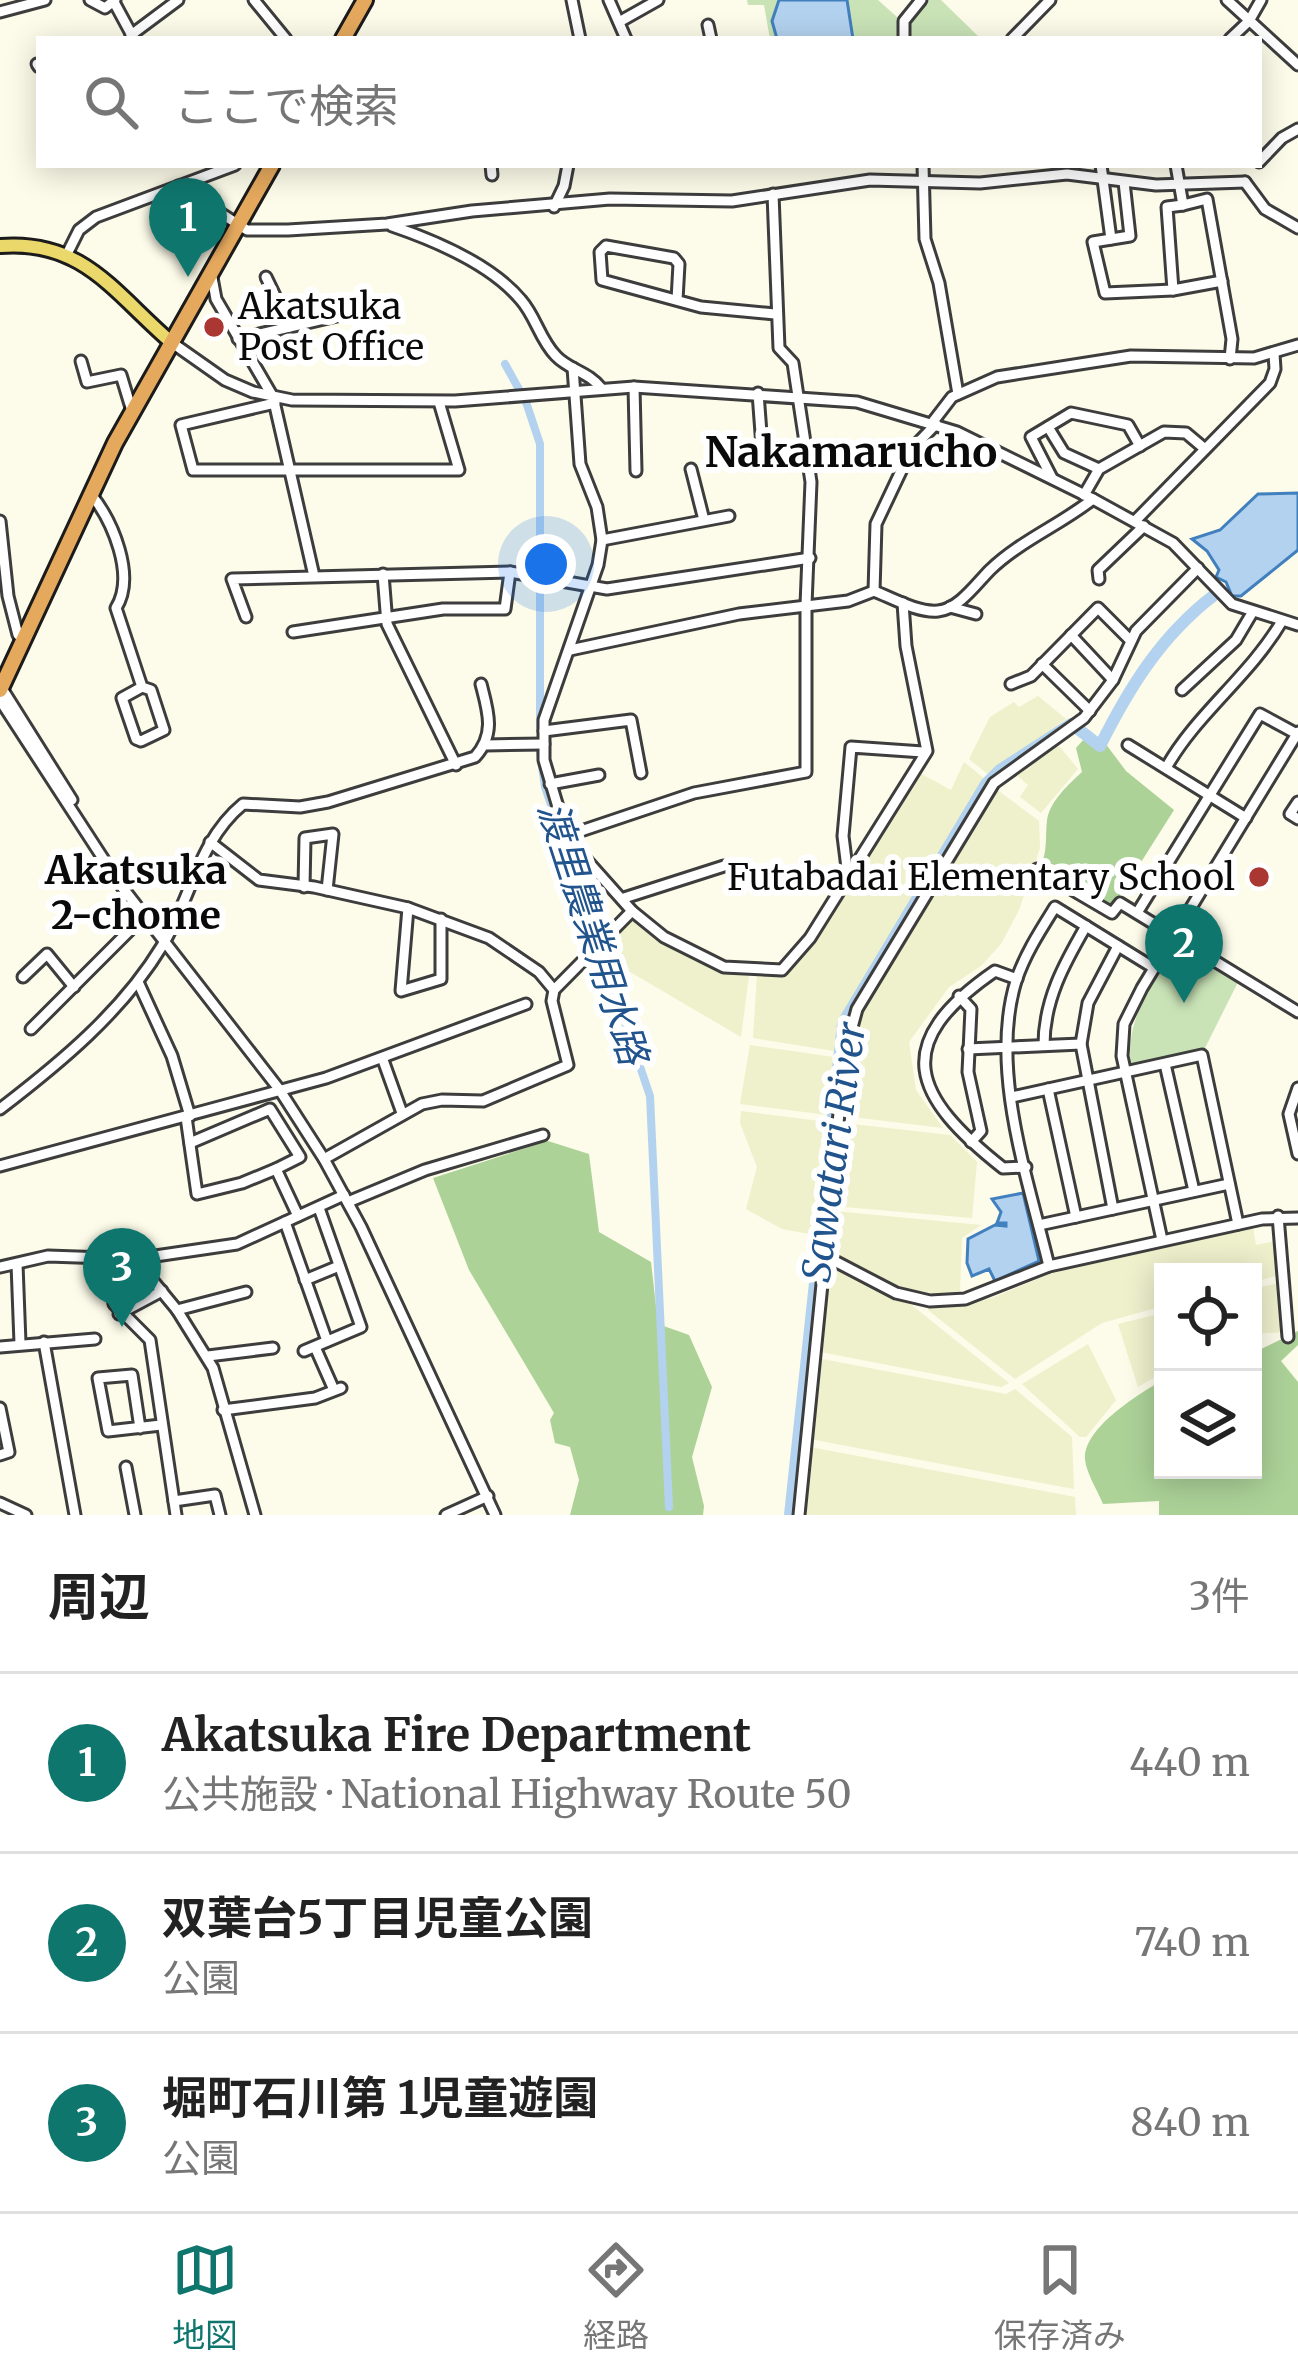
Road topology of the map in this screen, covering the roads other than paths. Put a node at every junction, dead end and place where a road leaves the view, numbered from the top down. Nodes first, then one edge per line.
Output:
1 (45, 0) edge
2 (90, 0) edge
3 (178, 0) edge
4 (254, 0) edge
5 (572, 0) edge
6 (609, 0) edge
7 (658, 0) edge
8 (921, 0) edge
9 (1050, 0) edge
10 (1227, 0) edge
11 (1261, 0) edge
12 (114, 1) edge
13 (358, 4) edge
14 (0, 12) edge
15 (1249, 21) junction
16 (619, 22) junction
17 (708, 26) dead end
18 (129, 36) edge
19 (284, 36) edge
20 (344, 36) edge
21 (579, 36) edge
22 (625, 36) edge
23 (710, 36) edge
24 (904, 36) edge
25 (1015, 36) edge
26 (1233, 36) edge
27 (1298, 65) edge
28 (1298, 129) edge
29 (1262, 160) edge
30 (190, 168) edge
31 (227, 168) edge
32 (270, 168) edge
33 (567, 168) edge
34 (923, 168) edge
35 (1102, 168) edge
36 (1176, 168) edge
37 (1255, 168) edge
38 (1044, 170) edge
39 (1102, 179) junction
40 (194, 180) junction
41 (924, 180) junction
42 (1124, 182) junction
43 (1177, 182) junction
44 (1245, 182) junction
45 (178, 186) junction
46 (773, 194) junction
47 (1183, 205) junction
48 (554, 207) junction
49 (238, 224) junction
50 (387, 224) junction
51 (1298, 228) edge
52 (1112, 239) junction
53 (0, 246) edge
54 (67, 254) junction
55 (211, 272) junction
56 (266, 278) dead end
57 (1222, 281) junction
58 (1173, 290) junction
59 (677, 300) junction
60 (354, 312) dead end
61 (775, 314) junction
62 (290, 327) junction
63 (238, 339) junction
64 (171, 342) junction
65 (1298, 345) edge
66 (1274, 354) junction
67 (1230, 359) junction
68 (81, 361) dead end
69 (573, 368) junction
70 (634, 387) junction
71 (601, 388) junction
72 (575, 391) junction
73 (758, 393) junction
74 (958, 394) junction
75 (796, 396) junction
76 (274, 400) junction
77 (439, 402) junction
78 (132, 411) junction
79 (934, 423) junction
80 (1048, 427) junction
81 (1140, 446) junction
82 (1205, 449) junction
83 (808, 453) junction
84 (692, 469) dead end
85 (1099, 469) junction
86 (292, 470) junction
87 (636, 471) dead end
88 (1053, 479) junction
89 (90, 493) junction
90 (1088, 497) junction
91 (729, 516) dead end
92 (704, 520) junction
93 (0, 521) edge
94 (1139, 523) junction
95 (602, 540) junction
96 (810, 557) junction
97 (1198, 568) junction
98 (510, 572) junction
99 (383, 574) junction
100 (314, 576) junction
101 (1099, 579) dead end
102 (588, 589) junction
103 (874, 591) junction
104 (902, 603) junction
105 (806, 605) junction
106 (950, 607) junction
107 (1252, 613) junction
108 (976, 614) dead end
109 (246, 617) dead end
110 (386, 618) junction
111 (1282, 621) junction
112 (1298, 625) edge
113 (293, 632) dead end
114 (1071, 635) junction
115 (25, 638) junction
116 (1130, 640) junction
117 (570, 650) junction
118 (1042, 664) junction
119 (1114, 680) junction
120 (481, 684) dead end
121 (1011, 684) dead end
122 (142, 687) junction
123 (0, 688) edge
124 (1182, 690) dead end
125 (0, 700) edge
126 (1090, 711) junction
127 (544, 731) junction
128 (1298, 733) edge
129 (541, 744) junction
130 (486, 745) junction
131 (1129, 745) dead end
132 (923, 752) junction
133 (456, 765) junction
134 (1166, 768) junction
135 (641, 772) dead end
136 (599, 775) dead end
137 (550, 784) junction
138 (1209, 795) junction
139 (1298, 802) edge
140 (74, 811) junction
141 (1246, 818) junction
142 (1298, 819) edge
143 (569, 836) junction
144 (211, 842) junction
145 (724, 866) dead end
146 (1037, 869) dead end
147 (848, 876) junction
148 (304, 887) junction
149 (326, 890) junction
150 (624, 898) junction
151 (408, 908) junction
152 (632, 911) junction
153 (1137, 913) junction
154 (143, 917) junction
155 (441, 919) junction
156 (1087, 926) junction
157 (1173, 936) junction
158 (164, 944) junction
159 (1118, 946) junction
160 (1154, 968) junction
161 (23, 977) dead end
162 (1017, 979) junction
163 (138, 982) junction
164 (74, 987) junction
165 (554, 990) junction
166 (959, 996) junction
167 (526, 1004) dead end
168 (1298, 1012) edge
169 (31, 1029) dead end
170 (1081, 1044) junction
171 (1044, 1045) junction
172 (1006, 1048) junction
173 (968, 1049) junction
174 (383, 1060) junction
175 (1165, 1064) junction
176 (1124, 1071) junction
177 (1085, 1081) junction
178 (1298, 1088) edge
179 (279, 1089) junction
180 (1048, 1089) junction
181 (1012, 1097) junction
182 (0, 1108) edge
183 (402, 1113) junction
184 (188, 1116) junction
185 (543, 1136) dead end
186 (971, 1142) junction
187 (190, 1143) junction
188 (1298, 1154) edge
189 (324, 1159) junction
190 (0, 1166) edge
191 (1026, 1167) junction
192 (275, 1169) junction
193 (1229, 1184) junction
194 (1194, 1191) junction
195 (346, 1198) junction
196 (1153, 1201) junction
197 (319, 1208) junction
198 (1113, 1209) junction
199 (298, 1216) junction
200 (1278, 1216) junction
201 (1076, 1217) junction
202 (1298, 1218) edge
203 (285, 1222) junction
204 (1238, 1224) junction
205 (1039, 1225) junction
206 (1162, 1240) junction
207 (825, 1256) junction
208 (107, 1257) junction
209 (135, 1259) junction
210 (17, 1264) junction
211 (339, 1266) junction
212 (1049, 1266) junction
213 (0, 1267) edge
214 (305, 1280) junction
215 (162, 1292) junction
216 (246, 1292) dead end
217 (177, 1310) junction
218 (119, 1313) junction
219 (1288, 1336) dead end
220 (95, 1339) dead end
221 (327, 1341) junction
222 (44, 1342) junction
223 (20, 1343) junction
224 (0, 1347) edge
225 (273, 1348) dead end
226 (208, 1356) junction
227 (0, 1408) edge
228 (224, 1410) junction
229 (161, 1425) junction
230 (140, 1428) junction
231 (0, 1455) edge
232 (126, 1467) dead end
233 (488, 1496) junction
234 (174, 1501) junction
235 (0, 1503) edge
236 (26, 1515) edge
237 (75, 1515) edge
238 (135, 1515) edge
239 (176, 1515) edge
240 (220, 1515) edge
241 (255, 1515) edge
242 (446, 1515) edge
243 (495, 1515) edge
244 (799, 1515) edge

1 - 14 street
2 - 12 street
3 - 18 street
4 - 19 street
5 - 21 street
6 - 16 street
7 - 16 street
8 - 24 street
9 - 25 street
10 - 15 street
11 - 15 street
12 - 18 street
13 - 20 highway
15 - 26 street
15 - 27 street
16 - 22 street
17 - 23 street
28 - 29 street
30 - 40 street
31 - 40 street
32 - 49 highway
33 - 48 street
34 - 41 street
35 - 39 street
36 - 43 street
37 - 44 street
38 - 39 street
38 - 41 street
39 - 42 street
39 - 52 street
40 - 45 street
41 - 46 street
41 - 74 street
42 - 43 street
42 - 52 street
43 - 44 street
43 - 47 street
44 - 51 street
45 - 49 street
45 - 54 street
46 - 48 street
46 - 61 street
47 - 57 street
47 - 58 street
48 - 50 street
49 - 50 street
49 - 55 highway
50 - 69 street
52 - 58 street
53 - 54 main road
54 - 64 main road
55 - 63 street
55 - 64 highway
56 - 62 street
57 - 58 street
57 - 67 street
59 - 59 street
59 - 61 street
60 - 62 street
61 - 75 street
62 - 63 street
63 - 76 street
64 - 76 street
64 - 78 highway
65 - 66 street
66 - 67 street
66 - 82 street
67 - 74 street
68 - 78 street
69 - 71 street
69 - 72 street
70 - 71 street
70 - 73 street
70 - 87 street
71 - 72 street
72 - 77 street
72 - 95 street
73 - 75 street
73 - 83 street
74 - 79 street
75 - 79 street
75 - 83 street
76 - 77 street
76 - 86 street
76 - 86 street
77 - 86 street
78 - 89 highway
79 - 88 street
79 - 103 street
80 - 81 street
80 - 85 street
80 - 88 street
81 - 82 street
81 - 85 street
82 - 94 street
83 - 96 street
84 - 92 street
85 - 90 street
86 - 100 street
88 - 90 street
89 - 115 highway
89 - 122 street
90 - 94 street
90 - 106 street
91 - 92 street
92 - 95 street
93 - 115 street
94 - 97 street
94 - 101 street
95 - 102 street
96 - 102 street
96 - 105 street
97 - 107 street
97 - 116 street
98 - 99 street
98 - 102 street
98 - 110 street
99 - 100 street
99 - 110 street
100 - 109 street
102 - 117 street
103 - 104 street
103 - 105 street
104 - 106 street
104 - 132 street
105 - 117 street
105 - 143 street
106 - 108 street
107 - 111 street
107 - 124 street
110 - 113 street
110 - 133 street
111 - 112 street
111 - 134 street
114 - 116 street
114 - 118 street
114 - 119 street
115 - 123 highway
116 - 119 street
117 - 127 street
118 - 121 street
118 - 126 street
119 - 126 street
120 - 130 street
122 - 122 street
123 - 140 street
125 - 140 street
126 - 207 street
127 - 129 street
127 - 135 street
128 - 138 street
128 - 141 street
129 - 130 street
129 - 137 street
130 - 133 street
131 - 134 street
132 - 147 street
132 - 147 street
133 - 144 street
134 - 138 street
136 - 137 street
137 - 143 street
138 - 141 street
138 - 153 street
139 - 142 street
140 - 154 street
141 - 157 street
143 - 150 street
144 - 148 street
144 - 158 street
145 - 150 street
146 - 153 street
147 - 152 street
148 - 149 street
148 - 149 street
149 - 151 street
150 - 152 street
151 - 155 street
151 - 155 street
152 - 165 street
153 - 157 street
154 - 158 street
154 - 164 street
155 - 165 street
156 - 159 street
156 - 162 street
156 - 171 street
157 - 160 street
157 - 168 street
158 - 163 street
158 - 179 street
159 - 160 street
159 - 170 street
160 - 176 street
161 - 164 street
162 - 166 street
162 - 172 street
163 - 182 street
163 - 184 street
164 - 169 street
165 - 183 street
166 - 173 street
166 - 186 street
167 - 174 street
170 - 171 street
170 - 177 street
171 - 172 street
172 - 173 street
172 - 181 street
173 - 186 street
174 - 179 street
174 - 183 street
175 - 176 street
175 - 193 street
175 - 194 street
176 - 177 street
176 - 196 street
177 - 180 street
177 - 198 street
178 - 188 street
179 - 184 street
179 - 189 street
180 - 181 street
180 - 201 street
181 - 191 street
183 - 189 street
184 - 187 street
184 - 190 street
185 - 195 street
186 - 191 street
187 - 192 street
187 - 192 street
189 - 195 street
191 - 205 street
192 - 199 street
193 - 194 street
193 - 204 street
194 - 196 street
195 - 197 street
195 - 233 street
196 - 198 street
196 - 206 street
197 - 199 street
197 - 211 street
198 - 201 street
199 - 203 street
200 - 202 street
200 - 204 street
200 - 219 street
201 - 205 street
203 - 209 street
203 - 214 street
204 - 206 street
205 - 212 street
206 - 212 street
207 - 212 street
207 - 244 street
208 - 209 street
208 - 210 street
208 - 218 street
209 - 215 street
210 - 213 street
210 - 223 street
211 - 214 street
211 - 221 street
214 - 221 street
215 - 217 street
215 - 218 street
216 - 217 street
217 - 226 street
218 - 229 street
220 - 222 street
221 - 228 street
222 - 223 street
222 - 237 street
223 - 224 street
225 - 226 street
226 - 228 street
227 - 231 street
228 - 241 street
229 - 230 street
229 - 234 street
230 - 230 street
232 - 238 street
233 - 242 street
233 - 243 street
234 - 239 street
234 - 240 street
235 - 236 street

